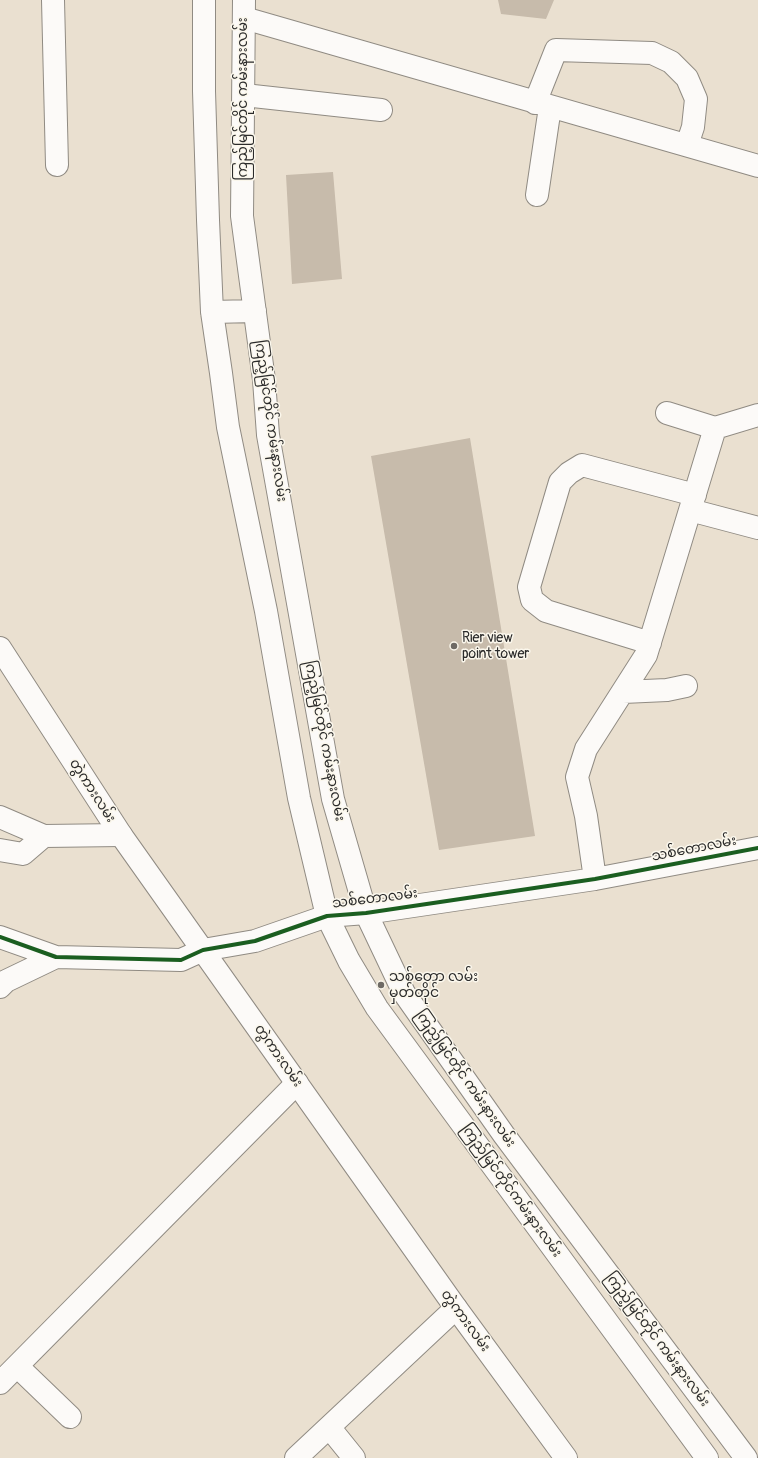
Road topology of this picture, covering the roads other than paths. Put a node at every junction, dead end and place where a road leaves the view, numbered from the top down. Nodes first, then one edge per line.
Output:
1 (53, 0) edge
2 (204, 0) edge
3 (244, 9) edge
4 (244, 95) junction
5 (543, 105) junction
6 (381, 110) dead end
7 (687, 145) junction
8 (57, 165) dead end
9 (758, 166) edge
10 (536, 195) dead end
11 (255, 311) junction
12 (212, 312) junction
13 (667, 413) dead end
14 (758, 415) edge
15 (715, 428) junction
16 (692, 503) junction
17 (758, 528) edge
18 (650, 643) junction
19 (0, 648) edge
20 (686, 686) dead end
21 (623, 692) junction
22 (0, 817) edge
23 (121, 835) junction
24 (44, 836) junction
25 (758, 848) edge
26 (0, 850) edge
27 (595, 879) junction
28 (366, 913) junction
29 (327, 916) junction
30 (0, 937) edge
31 (204, 950) junction
32 (56, 957) junction
33 (0, 987) edge
34 (297, 1083) junction
35 (504, 1135) junction
36 (480, 1148) junction
37 (456, 1308) junction
38 (17, 1366) junction
39 (0, 1383) edge
40 (70, 1417) dead end
41 (329, 1427) junction
42 (296, 1458) edge
43 (354, 1458) edge
44 (566, 1458) edge
45 (707, 1458) edge
46 (746, 1458) edge

1 - 8 main road
2 - 12 main road
3 - 4 main road, ကြည့်မြင်တိုင် ကမ်းနားလမ်း
3 - 5 main road
4 - 6 main road
4 - 11 main road, ကြည့်မြင်တိုင် ကမ်းနားလမ်း
5 - 7 main road
5 - 7 main road
5 - 10 main road
7 - 9 main road
11 - 12 main road
11 - 28 main road, ကြည့်မြင်တိုင် ကမ်းနားလမ်း
12 - 29 main road
13 - 15 main road
14 - 15 main road
15 - 16 main road
16 - 17 main road
16 - 18 main road
16 - 18 main road
18 - 21 main road
19 - 23 main road, တွဲကားလမ်း
20 - 21 main road
21 - 27 main road
22 - 24 main road
23 - 24 main road
23 - 31 main road, တွဲကားလမ်း
24 - 26 main road
25 - 27 main road, သစ်တောလမ်း
27 - 28 main road, သစ်တောလမ်း
28 - 29 main road, သစ်တောလမ်း
28 - 35 main road, ကြည့်မြင်တိုင် ကမ်းနားလမ်း
29 - 31 main road, သစ်တောလမ်း
29 - 36 main road, ကြည်မြင်တိုင်ကမ်းနားလမ်း
30 - 32 main road, သစ်တောလမ်း
31 - 32 main road, သစ်တောလမ်း
31 - 34 main road, တွဲကားလမ်း
32 - 33 main road
34 - 37 main road, တွဲကားလမ်း
34 - 38 main road
35 - 36 main road
35 - 46 main road, ကြည့်မြင်တိုင် ကမ်းနားလမ်း
36 - 45 main road, ကြည်မြင်တိုင်ကမ်းနားလမ်း
37 - 41 main road
37 - 44 main road, တွဲကားလမ်း
38 - 39 main road
38 - 40 main road
41 - 42 main road
41 - 43 main road

